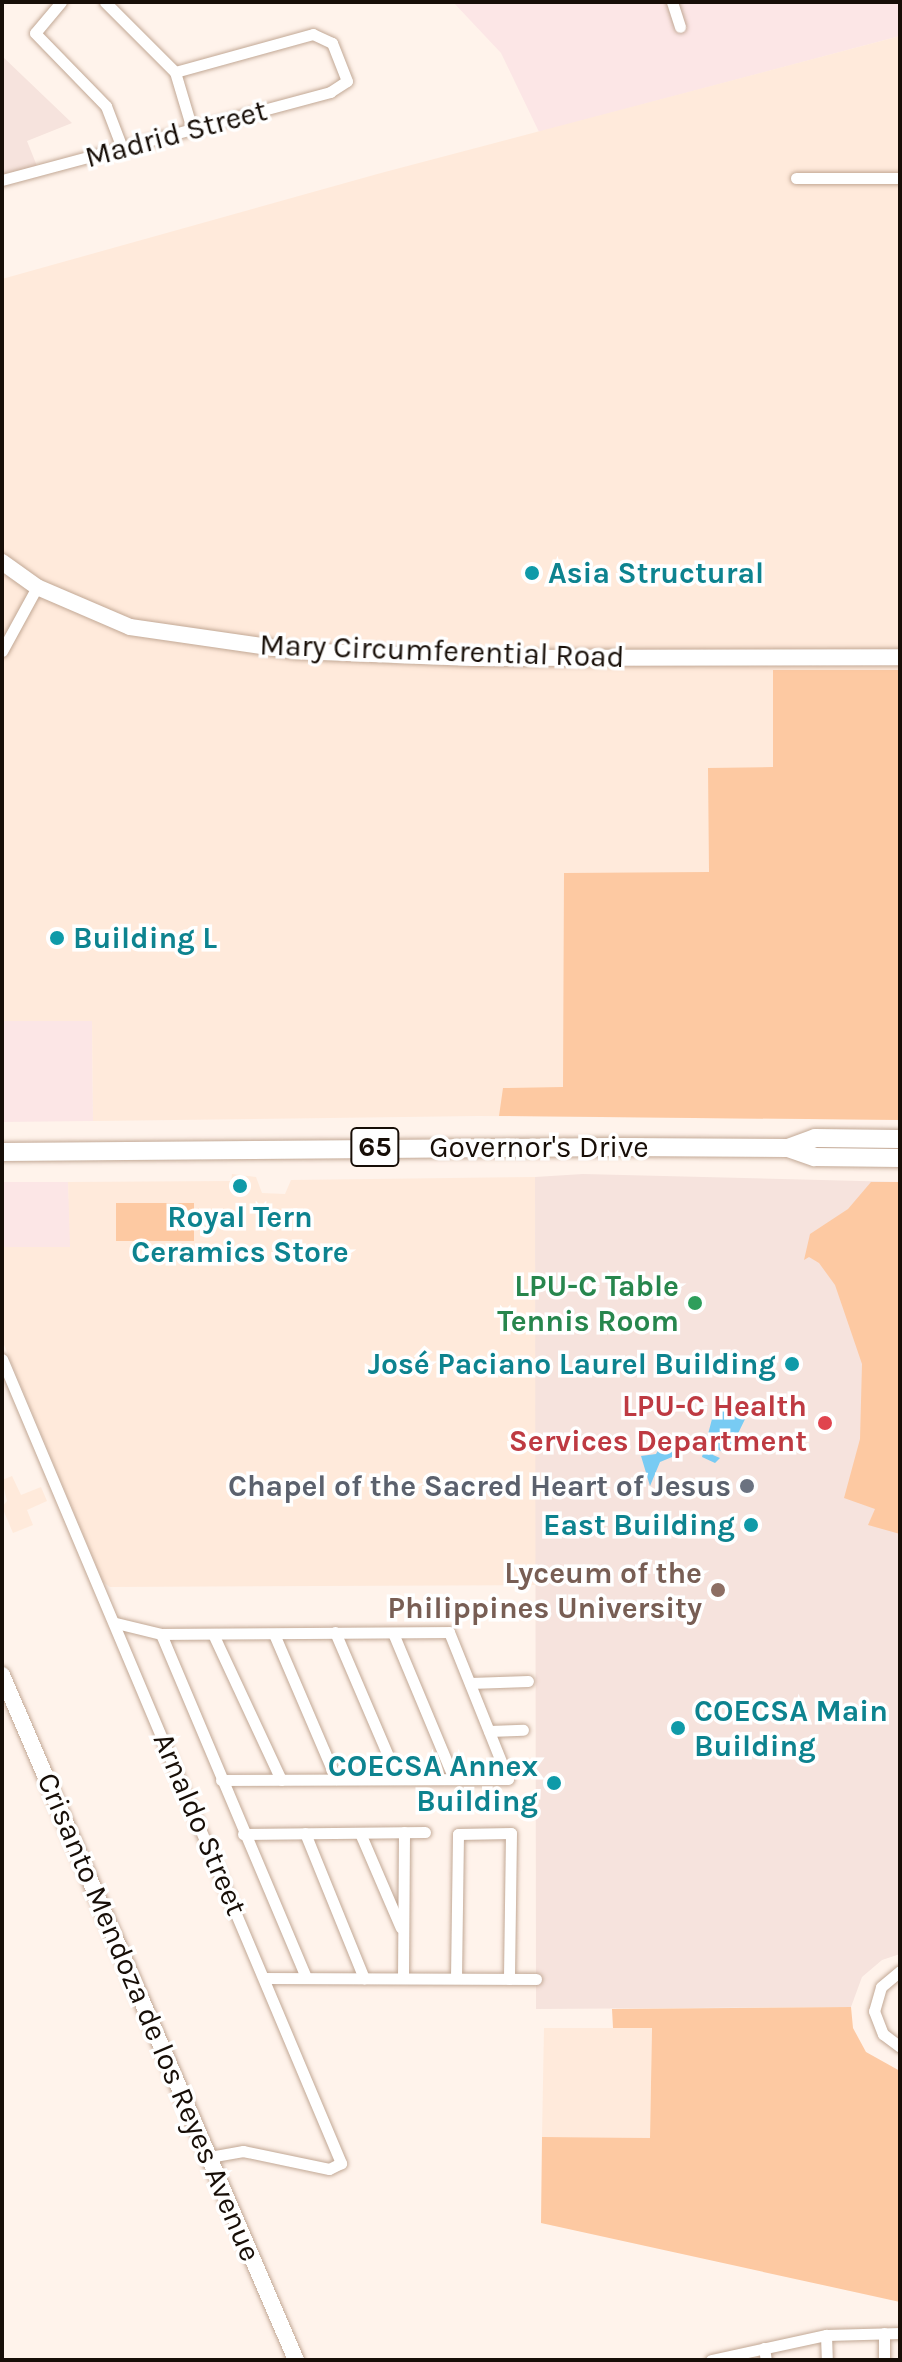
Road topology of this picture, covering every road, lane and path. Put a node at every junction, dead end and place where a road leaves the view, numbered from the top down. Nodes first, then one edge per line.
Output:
1 (61, 2) edge
2 (105, 2) edge
3 (672, 2) edge
4 (680, 27) dead end
5 (175, 72) junction
6 (192, 129) junction
7 (122, 148) junction
8 (796, 178) dead end
9 (900, 178) edge
10 (2, 180) edge
11 (2, 562) edge
12 (37, 587) junction
13 (2, 651) edge
14 (900, 657) edge
15 (900, 1139) edge
16 (788, 1148) junction
17 (2, 1152) edge
18 (900, 1158) edge
19 (2, 1359) edge
20 (116, 1623) junction
21 (335, 1632) junction
22 (393, 1633) junction
23 (161, 1634) junction
24 (213, 1634) junction
25 (274, 1634) junction
26 (2, 1675) edge
27 (528, 1681) dead end
28 (470, 1683) junction
29 (523, 1730) dead end
30 (489, 1731) junction
31 (336, 1779) junction
32 (398, 1779) junction
33 (454, 1779) junction
34 (221, 1780) junction
35 (281, 1780) junction
36 (404, 1832) junction
37 (425, 1832) dead end
38 (305, 1833) junction
39 (360, 1833) junction
40 (243, 1834) junction
41 (404, 1933) junction
42 (900, 1971) edge
43 (266, 1978) junction
44 (306, 1978) junction
45 (364, 1978) junction
46 (403, 1978) junction
47 (456, 1978) junction
48 (509, 1979) junction
49 (536, 1979) dead end
50 (900, 2047) edge
51 (209, 2157) junction
52 (884, 2333) junction
53 (900, 2333) edge
54 (826, 2335) junction
55 (765, 2354) edge
56 (296, 2360) edge
57 (711, 2360) edge
58 (827, 2360) edge
59 (884, 2360) edge

1 - 7 street
2 - 5 street
3 - 4 street
5 - 6 street
5 - 6 street, Madrid Street
6 - 7 street, Madrid Street
7 - 10 street, Madrid Street
8 - 9 street
11 - 12 street, Mary Circumferential Road
12 - 13 street
12 - 14 street, Mary Circumferential Road
15 - 16 main road, Governor's Drive / 65
16 - 17 main road, Governor's Drive / 65
16 - 18 main road, Governor's Drive / 65
19 - 20 street, Arnaldo Street
20 - 23 street
20 - 43 street, Arnaldo Street
21 - 22 street
21 - 25 street
21 - 32 street
22 - 28 street
22 - 33 street
23 - 24 street
23 - 34 street
24 - 25 street
24 - 35 street
25 - 31 street
26 - 51 street, Crisanto Mendoza de los Reyes Avenue
27 - 28 street
28 - 30 street
29 - 30 street
30 - 33 street
31 - 32 street
31 - 35 street
32 - 33 street
34 - 35 street
34 - 40 street
36 - 37 street
36 - 39 street
36 - 41 street
38 - 39 street
38 - 40 street
38 - 45 street
39 - 41 street
40 - 44 street
41 - 46 street
42 - 50 street
43 - 44 street
43 - 51 street, Arnaldo Street
44 - 45 street
45 - 46 street
46 - 47 street
47 - 48 street
47 - 48 street
48 - 49 street
51 - 56 street, Crisanto Mendoza de los Reyes Avenue
52 - 53 street
52 - 54 street
52 - 59 street
54 - 55 street
54 - 58 street
55 - 57 street

